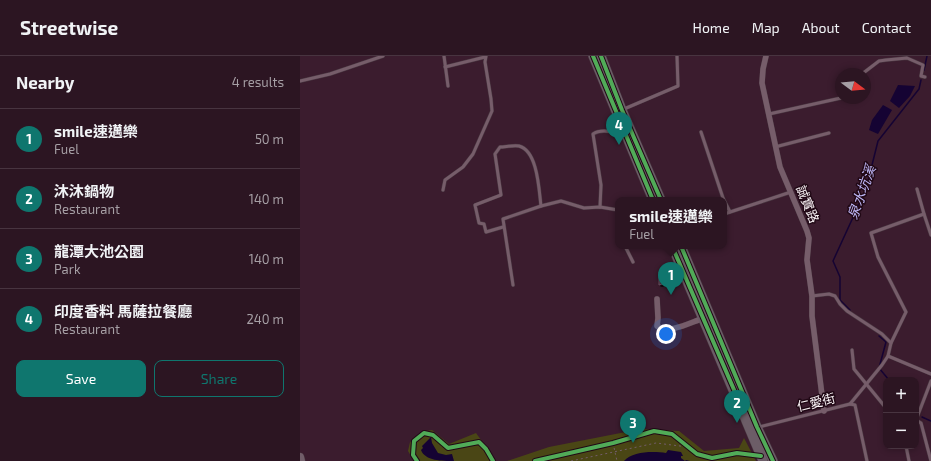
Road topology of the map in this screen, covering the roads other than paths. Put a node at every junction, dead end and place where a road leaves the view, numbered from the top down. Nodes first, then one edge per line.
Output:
1 (384, 56) edge
2 (444, 56) edge
3 (593, 56) edge
4 (600, 56) edge
5 (677, 56) edge
6 (766, 56) edge
7 (486, 57) edge
8 (445, 67) junction
9 (870, 68) edge
10 (925, 77) dead end
11 (300, 81) edge
12 (448, 86) dead end
13 (835, 99) edge
14 (622, 110) junction
15 (768, 114) junction
16 (701, 132) dead end
17 (829, 133) dead end
18 (624, 134) junction
19 (775, 147) junction
20 (918, 189) dead end
21 (443, 190) dead end
22 (791, 192) junction
23 (652, 197) edge
24 (660, 197) edge
25 (723, 197) edge
26 (541, 206) junction
27 (727, 206) edge
28 (600, 207) junction
29 (615, 210) edge
30 (730, 212) junction
31 (727, 213) edge
32 (924, 214) junction
33 (504, 227) junction
34 (931, 235) edge
35 (626, 249) edge
36 (673, 249) edge
37 (682, 249) edge
38 (633, 262) dead end
39 (512, 285) dead end
40 (812, 296) junction
41 (657, 298) dead end
42 (704, 318) junction
43 (891, 343) junction
44 (852, 350) dead end
45 (888, 356) junction
46 (931, 374) edge
47 (931, 381) edge
48 (866, 384) junction
49 (850, 404) junction
50 (883, 404) edge
51 (824, 411) junction
52 (919, 413) edge
53 (919, 422) edge
54 (754, 427) junction
55 (907, 449) edge
56 (300, 457) edge
57 (301, 461) edge
58 (764, 461) edge
59 (773, 461) edge
60 (867, 461) edge
61 (909, 461) edge
62 (931, 461) edge

1 - 11 lane
2 - 8 lane
3 - 18 main road
4 - 14 main road
5 - 14 lane
6 - 15 street, 誠實路
7 - 8 lane
7 - 21 lane
8 - 12 lane
9 - 10 lane
13 - 15 lane
14 - 24 main road
15 - 19 street, 誠實路
16 - 25 lane
17 - 19 lane
18 - 23 main road
18 - 28 lane
19 - 22 street, 誠實路
20 - 32 lane
22 - 30 lane
22 - 40 street, 誠實路
26 - 28 lane
26 - 33 lane
26 - 33 lane
27 - 30 lane
28 - 29 lane
30 - 31 lane
32 - 34 lane
32 - 43 lane
33 - 39 lane
35 - 38 lane
36 - 42 main road
37 - 54 main road
40 - 43 lane
40 - 51 street, 誠實路
41 - 42 street
42 - 54 main road
43 - 45 lane
44 - 48 lane
45 - 46 lane
45 - 48 lane
47 - 52 lane
48 - 49 lane
48 - 50 lane
49 - 51 lane, 仁愛街
49 - 60 lane, 仁愛街
51 - 54 lane, 仁愛街
53 - 62 lane
54 - 58 main road
54 - 59 main road
55 - 61 lane
56 - 57 street

